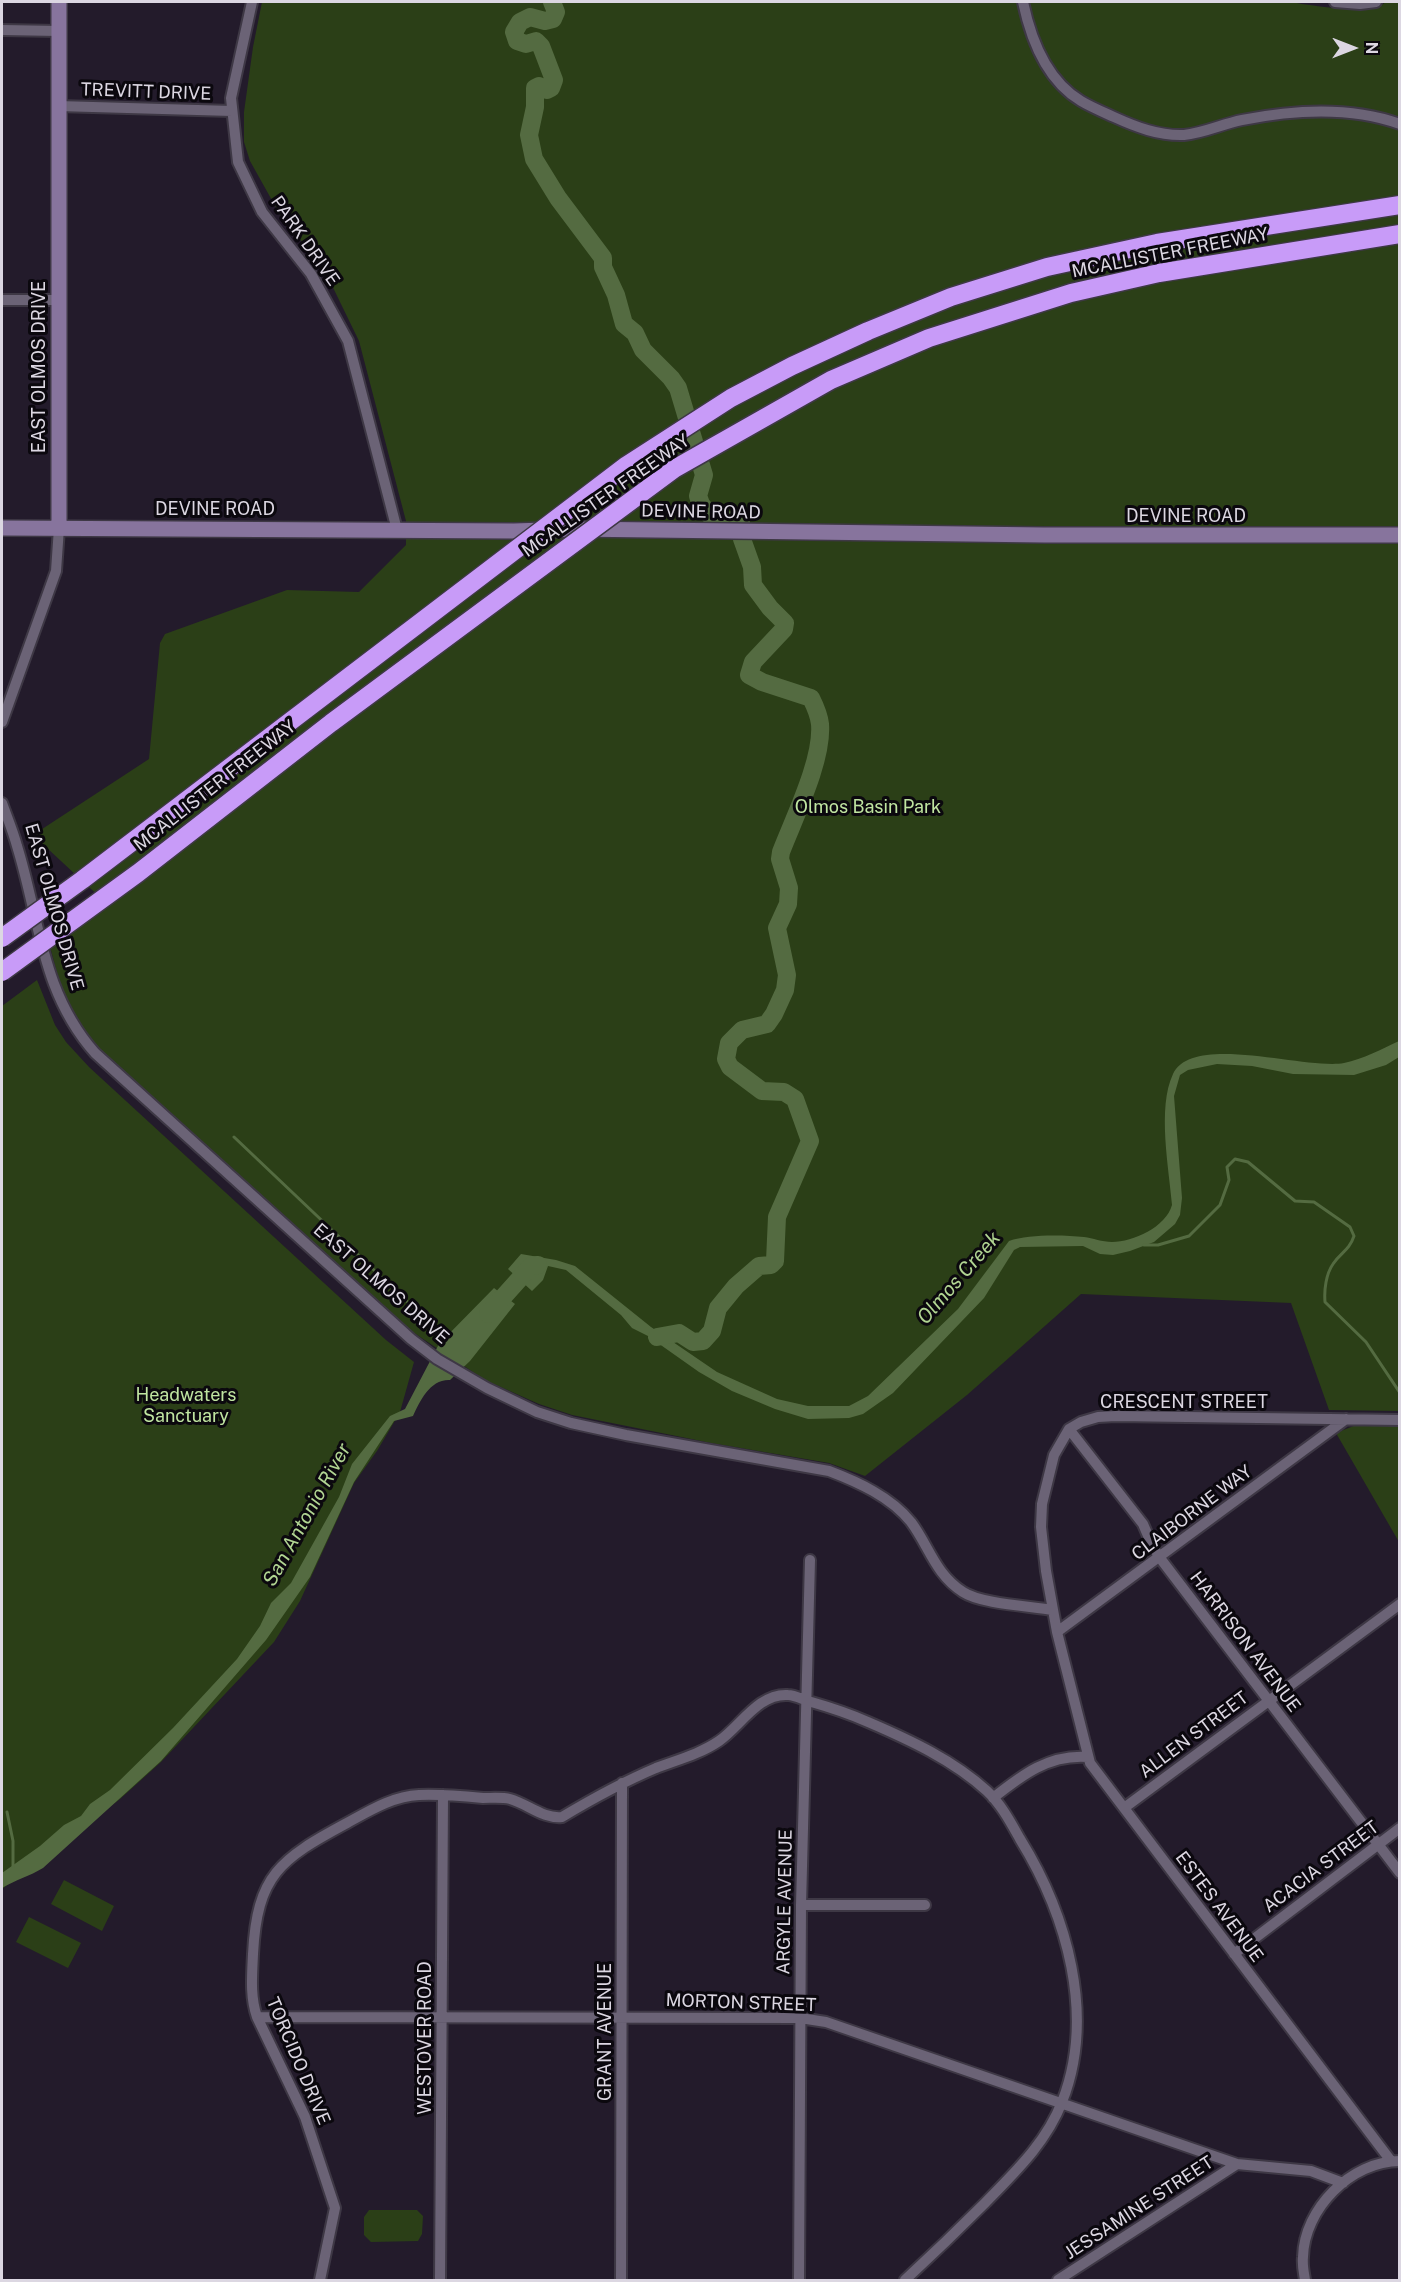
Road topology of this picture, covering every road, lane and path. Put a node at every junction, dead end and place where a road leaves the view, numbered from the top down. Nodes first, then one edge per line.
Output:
1 (59, 2) edge
2 (252, 2) edge
3 (1023, 2) edge
4 (1335, 2) edge
5 (1376, 2) edge
6 (2, 30) edge
7 (59, 31) junction
8 (58, 106) junction
9 (232, 111) junction
10 (1400, 124) edge
11 (1400, 205) edge
12 (1400, 234) edge
13 (2, 300) edge
14 (58, 300) junction
15 (2, 528) edge
16 (59, 528) junction
17 (398, 530) junction
18 (1400, 535) edge
19 (2, 722) edge
20 (2, 803) edge
21 (2, 938) edge
22 (2, 972) edge
23 (1346, 1419) junction
24 (1400, 1420) edge
25 (1069, 1429) junction
26 (1160, 1558) junction
27 (810, 1560) dead end
28 (1400, 1604) edge
29 (1053, 1610) junction
30 (1058, 1632) junction
31 (1269, 1700) junction
32 (807, 1701) junction
33 (1088, 1757) junction
34 (622, 1783) junction
35 (442, 1795) junction
36 (993, 1798) junction
37 (1124, 1808) junction
38 (1400, 1828) edge
39 (1378, 1844) junction
40 (1400, 1873) edge
41 (801, 1905) junction
42 (925, 1905) dead end
43 (1234, 1954) junction
44 (257, 2017) junction
45 (442, 2017) junction
46 (621, 2017) junction
47 (800, 2018) junction
48 (1061, 2104) junction
49 (1395, 2161) edge
50 (1237, 2164) junction
51 (1343, 2183) junction
52 (320, 2280) edge
53 (440, 2280) edge
54 (621, 2280) edge
55 (799, 2280) edge
56 (905, 2280) edge
57 (1058, 2280) edge
58 (1305, 2280) edge

1 - 7 street, EAST OLMOS DRIVE
2 - 9 street, PARK DRIVE
3 - 10 street
4 - 5 street
6 - 7 street
7 - 8 street, EAST OLMOS DRIVE
8 - 9 street, TREVITT DRIVE
8 - 14 street, EAST OLMOS DRIVE
9 - 17 street, PARK DRIVE
11 - 21 highway, MCALLISTER FREEWAY, bridge
12 - 22 highway, MCALLISTER FREEWAY, bridge
13 - 14 street
14 - 16 street, EAST OLMOS DRIVE
15 - 16 street, DEVINE ROAD
16 - 17 street, DEVINE ROAD
16 - 19 street, EAST OLMOS DRIVE
17 - 18 street, DEVINE ROAD
20 - 29 street, EAST OLMOS DRIVE
23 - 24 street, CRESCENT STREET
23 - 25 street, CRESCENT STREET
23 - 26 street, CLAIBORNE WAY
25 - 26 street, HARRISON AVENUE
25 - 29 street
26 - 30 street, CLAIBORNE WAY
26 - 31 street, HARRISON AVENUE
27 - 32 street, ARGYLE AVENUE
28 - 31 street, ALLEN STREET
29 - 30 street
30 - 33 street
31 - 37 street, ALLEN STREET
31 - 39 street, HARRISON AVENUE
32 - 34 street, TORCIDO DRIVE
32 - 36 street, TORCIDO DRIVE
32 - 41 street, ARGYLE AVENUE
33 - 36 street
33 - 37 street, ESTES AVENUE
34 - 35 street, TORCIDO DRIVE
34 - 46 street, GRANT AVENUE
35 - 44 street, TORCIDO DRIVE
35 - 45 street, WESTOVER ROAD
36 - 48 street, TORCIDO DRIVE
37 - 43 street, ESTES AVENUE
38 - 39 street, ACACIA STREET
39 - 40 street, HARRISON AVENUE
39 - 43 street, ACACIA STREET
41 - 42 street
41 - 47 street, ARGYLE AVENUE
43 - 49 street, ESTES AVENUE
44 - 45 street, MORTON STREET
44 - 52 street, TORCIDO DRIVE
45 - 46 street, MORTON STREET
45 - 53 street, WESTOVER ROAD
46 - 47 street, MORTON STREET
46 - 54 street, GRANT AVENUE
47 - 48 street, MORTON STREET
47 - 55 street, ARGYLE AVENUE
48 - 50 street, MORTON STREET
48 - 56 street, TORCIDO DRIVE
49 - 51 street
50 - 51 street, MORTON STREET
50 - 57 street, JESSAMINE STREET
51 - 58 street

